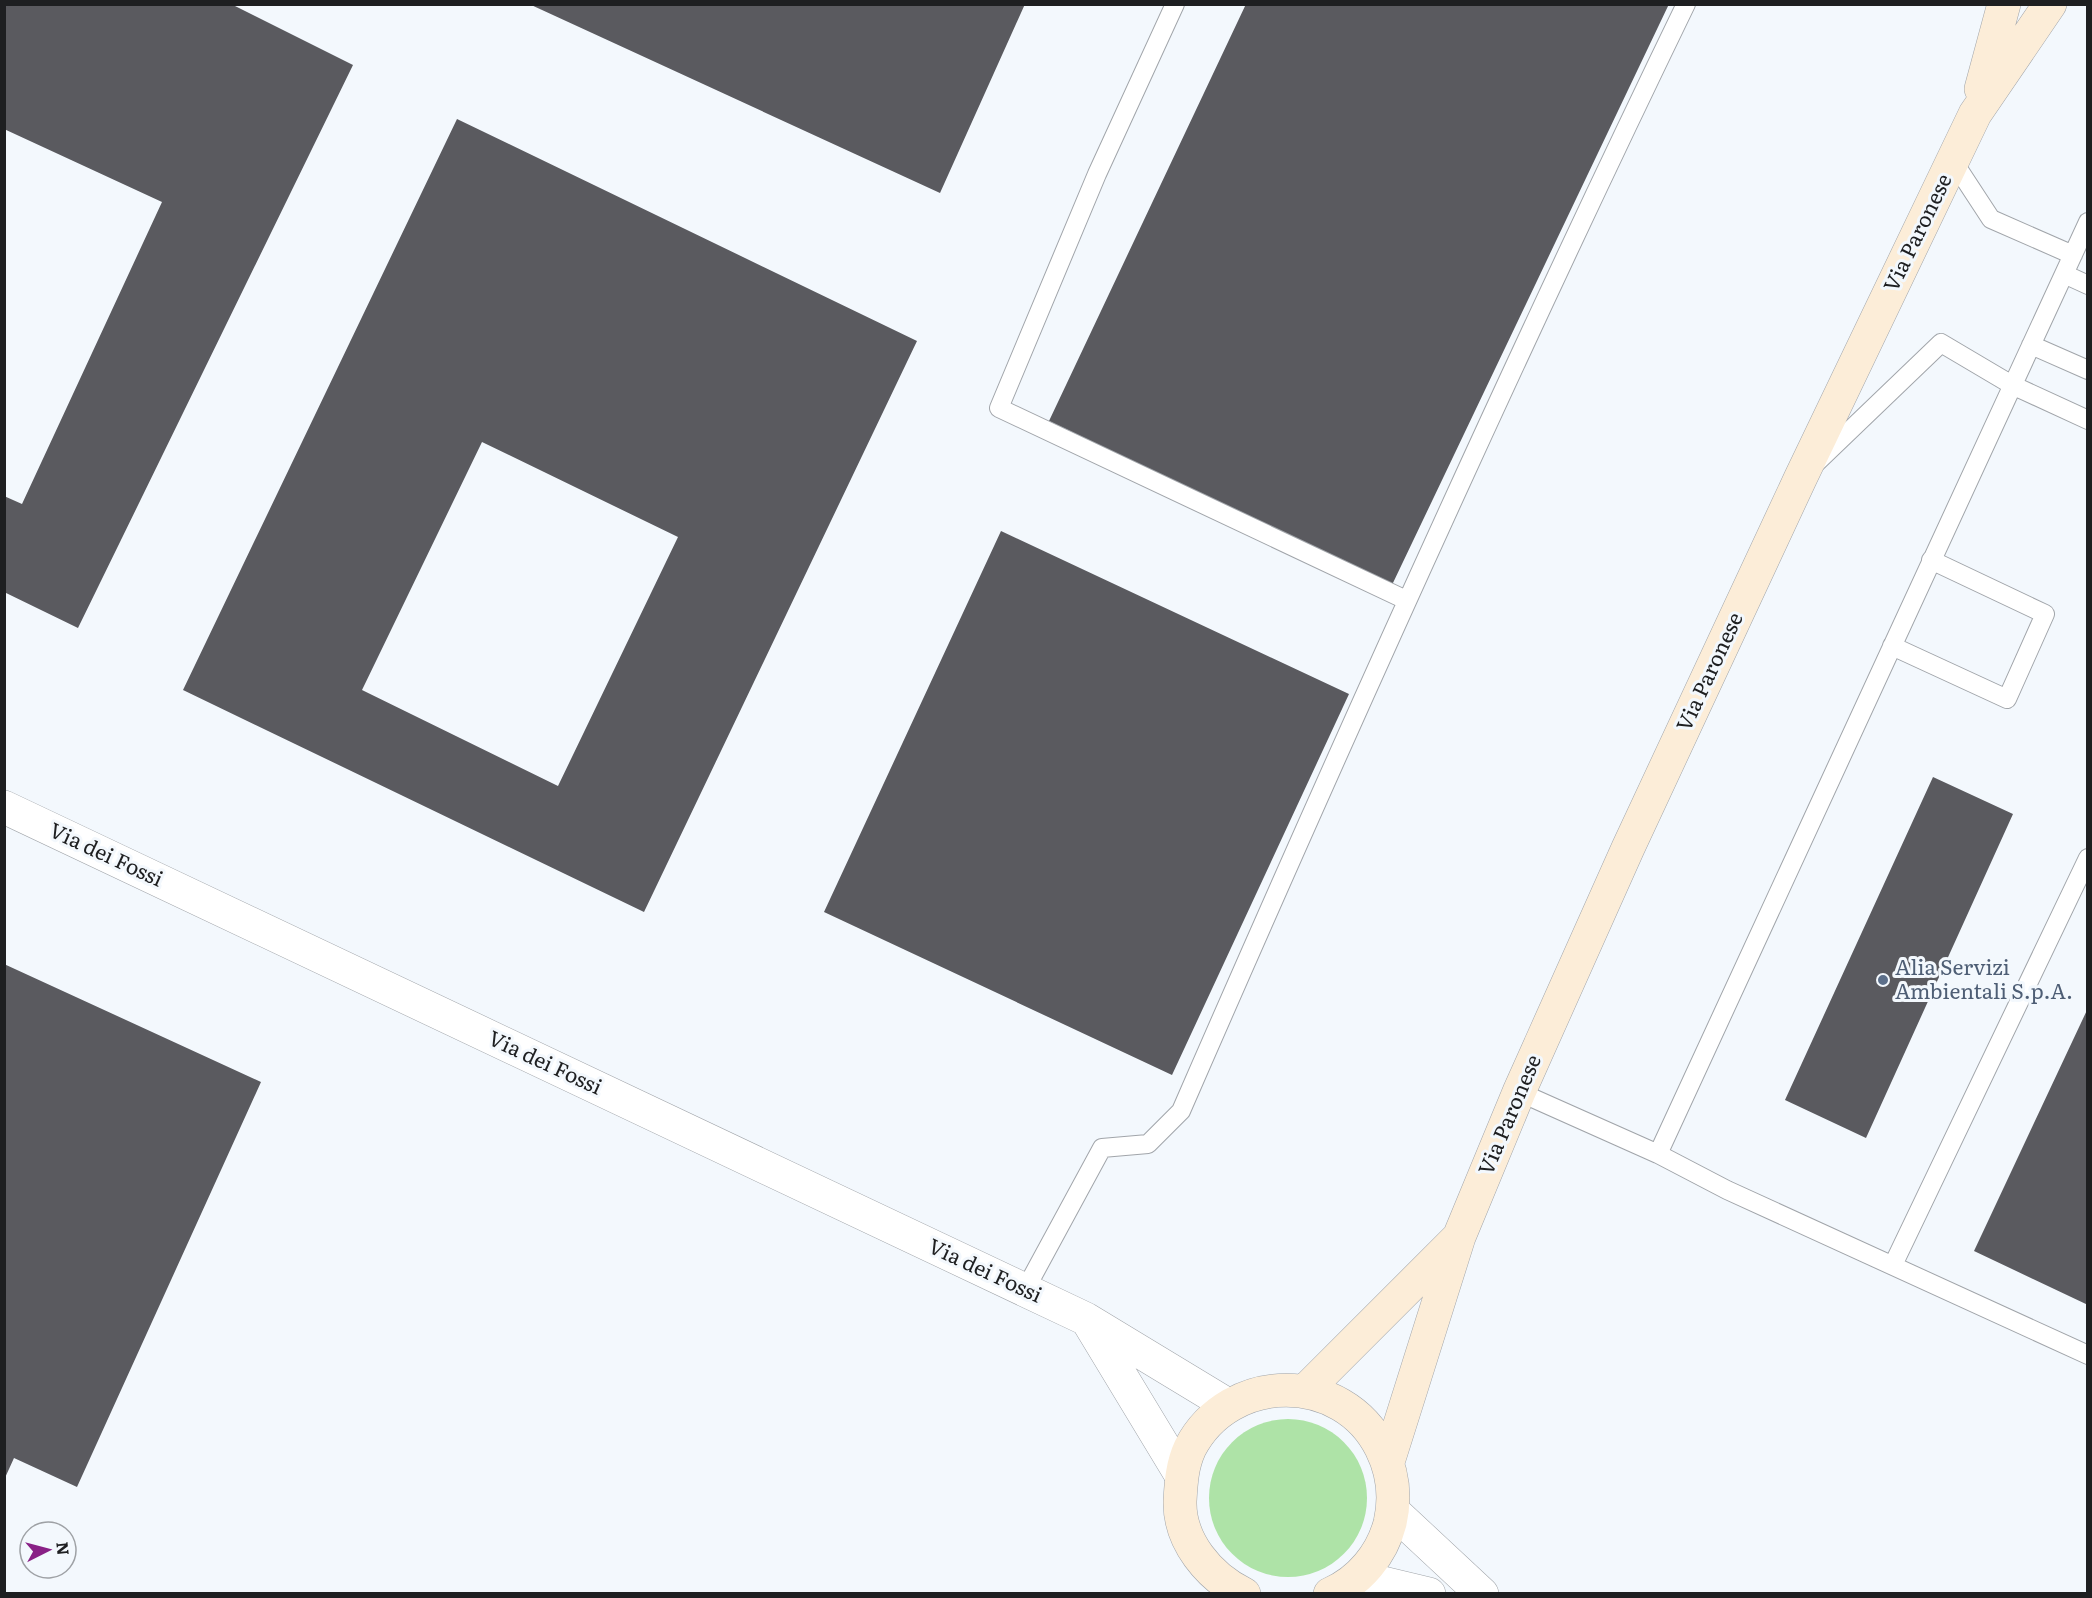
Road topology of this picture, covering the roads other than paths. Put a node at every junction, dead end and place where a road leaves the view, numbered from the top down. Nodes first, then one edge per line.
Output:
1 (1175, 4) edge
2 (1686, 4) edge
3 (2004, 4) edge
4 (2050, 4) edge
5 (1975, 114) junction
6 (1953, 161) junction
7 (2086, 228) edge
8 (2073, 255) junction
9 (2064, 274) junction
10 (2088, 285) edge
11 (2031, 345) junction
12 (2088, 370) edge
13 (2012, 385) junction
14 (2088, 420) edge
15 (1800, 479) junction
16 (1931, 561) junction
17 (1406, 600) junction
18 (1892, 646) junction
19 (4, 807) edge
20 (2088, 858) edge
21 (1520, 1092) junction
22 (1658, 1154) junction
23 (1459, 1237) junction
24 (1893, 1265) junction
25 (1025, 1290) junction
26 (1086, 1319) junction
27 (2088, 1355) edge
28 (1306, 1390) junction
29 (1228, 1405) junction
30 (1388, 1462) junction
31 (1181, 1475) junction
32 (1393, 1511) junction
33 (1358, 1576) junction
34 (1233, 1591) edge
35 (1330, 1593) edge
36 (1429, 1593) edge
37 (1482, 1593) edge

1 - 17 lane
2 - 17 lane
3 - 5 main road, Via Paronese
4 - 5 main road, Via Paronese
5 - 6 main road, Via Paronese
6 - 8 lane
6 - 15 main road, Via Paronese
7 - 8 lane
8 - 9 lane
9 - 10 lane
9 - 11 lane
11 - 12 lane
11 - 13 lane
13 - 14 lane
13 - 15 lane
13 - 16 lane
15 - 21 main road, Via Paronese
16 - 18 lane
16 - 18 lane
17 - 25 lane
18 - 22 lane
19 - 25 street, Via dei Fossi
20 - 24 lane
21 - 22 lane
21 - 23 main road, Via Paronese
22 - 24 lane
23 - 28 main road, Via Paronese
23 - 30 main road, Via Paronese
24 - 27 lane
25 - 26 street, Via dei Fossi
26 - 29 street, Via dei Fossi
26 - 31 street
28 - 29 main road
28 - 30 main road
29 - 31 main road
30 - 32 main road
31 - 34 main road
32 - 33 main road
32 - 37 street
33 - 35 main road
33 - 36 street

